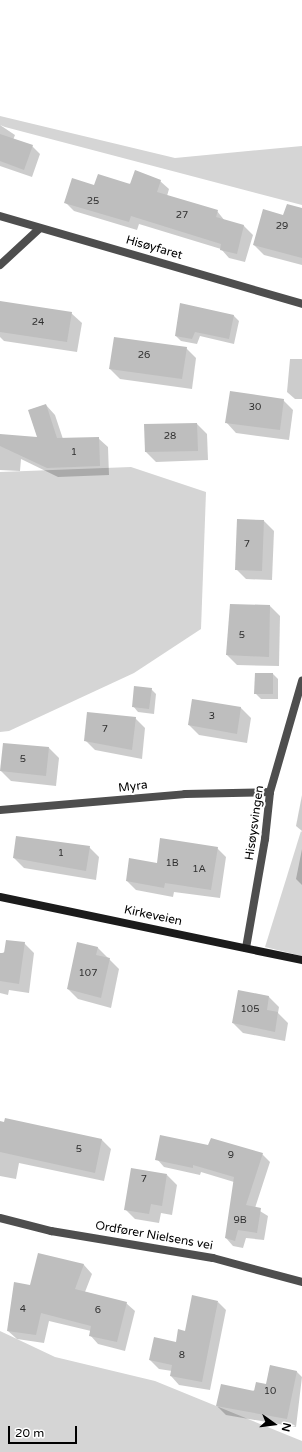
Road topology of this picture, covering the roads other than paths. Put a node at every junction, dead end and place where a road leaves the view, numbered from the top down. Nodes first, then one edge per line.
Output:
1 (0, 216) edge
2 (39, 228) junction
3 (0, 265) edge
4 (302, 304) edge
5 (302, 681) edge
6 (270, 792) junction
7 (0, 810) edge
8 (0, 896) edge
9 (246, 948) junction
10 (302, 960) edge
11 (0, 1218) edge
12 (302, 1282) edge

1 - 2 street, Hisøyfaret
2 - 3 street
2 - 4 street, Hisøyfaret
5 - 6 street, Hisøysvingen
6 - 7 street, Myra
6 - 9 street, Hisøysvingen
8 - 9 main road, Kirkeveien
9 - 10 main road, Kirkeveien
11 - 12 street, Ordfører Nielsens vei

